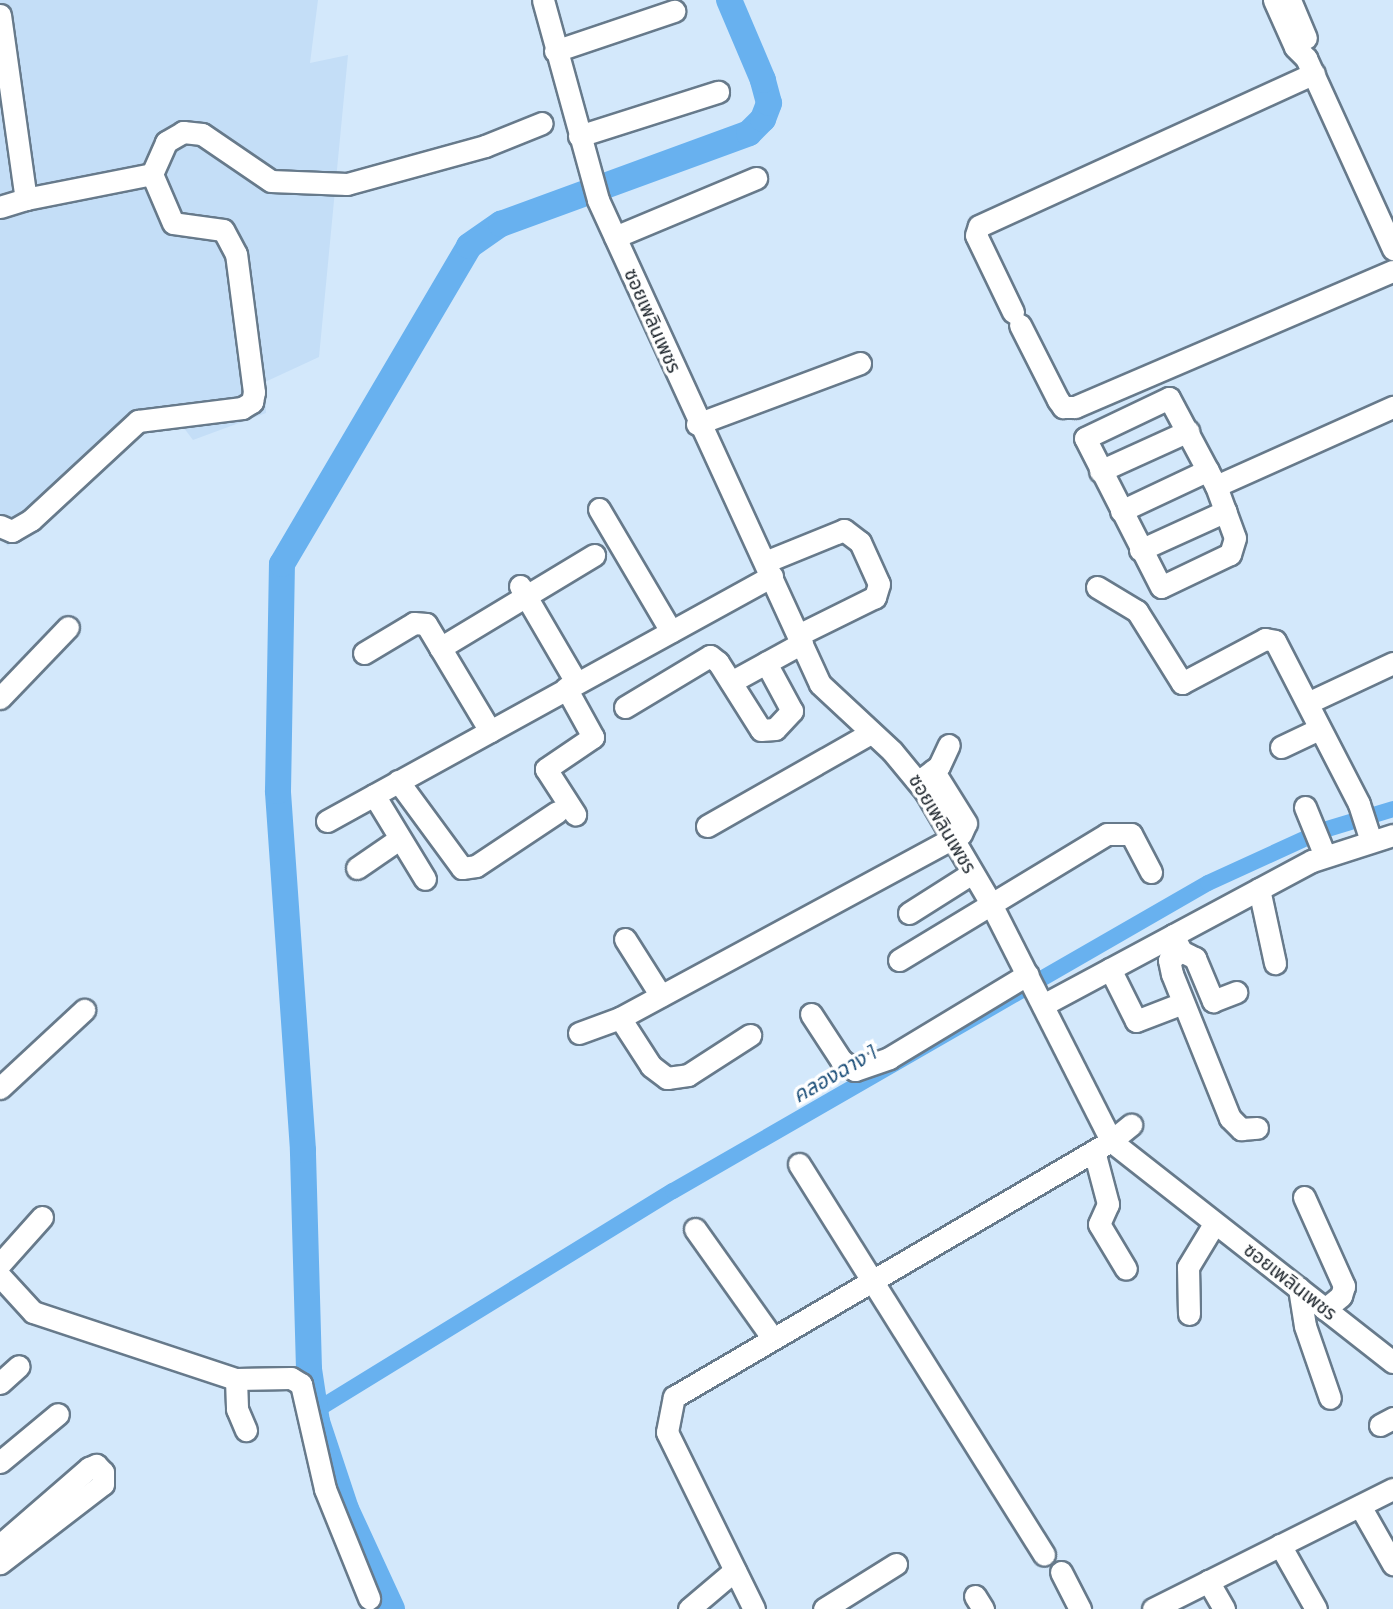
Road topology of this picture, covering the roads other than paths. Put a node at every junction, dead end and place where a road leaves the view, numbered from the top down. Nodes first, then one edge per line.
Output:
1 (543, 0) edge
2 (1274, 0) edge
3 (1290, 0) edge
4 (674, 11) dead end
5 (0, 15) edge
6 (555, 51) junction
7 (1310, 65) junction
8 (718, 92) dead end
9 (542, 123) dead end
10 (579, 136) junction
11 (152, 174) junction
12 (756, 178) dead end
13 (26, 199) junction
14 (0, 208) edge
15 (615, 237) junction
16 (1393, 248) edge
17 (1393, 271) edge
18 (860, 363) dead end
19 (1393, 407) edge
20 (697, 424) junction
21 (1188, 431) junction
22 (1100, 471) junction
23 (1212, 478) junction
24 (599, 509) dead end
25 (1121, 511) junction
26 (1226, 511) junction
27 (0, 526) edge
28 (1140, 550) junction
29 (594, 555) dead end
30 (768, 569) junction
31 (1097, 587) dead end
32 (522, 590) junction
33 (68, 627) dead end
34 (671, 631) junction
35 (800, 639) junction
36 (440, 648) junction
37 (364, 653) dead end
38 (766, 663) junction
39 (1393, 663) edge
40 (731, 681) junction
41 (571, 685) junction
42 (0, 698) edge
43 (1316, 699) dead end
44 (625, 707) dead end
45 (1319, 729) junction
46 (490, 731) junction
47 (871, 733) junction
48 (949, 745) dead end
49 (1280, 747) dead end
50 (926, 776) junction
51 (397, 781) junction
52 (374, 795) junction
53 (1305, 807) dead end
54 (327, 821) dead end
55 (707, 826) dead end
56 (1368, 828) junction
57 (1393, 835) edge
58 (399, 839) junction
59 (953, 841) junction
60 (1321, 845) junction
61 (358, 868) dead end
62 (1152, 872) dead end
63 (972, 873) junction
64 (425, 879) dead end
65 (1259, 889) junction
66 (990, 902) junction
67 (909, 913) dead end
68 (625, 939) dead end
69 (1177, 943) junction
70 (899, 960) dead end
71 (1275, 963) dead end
72 (1110, 969) junction
73 (1034, 986) junction
74 (1236, 992) dead end
75 (661, 996) junction
76 (1172, 1007) dead end
77 (84, 1010) dead end
78 (811, 1014) dead end
79 (620, 1018) junction
80 (579, 1033) dead end
81 (750, 1035) dead end
82 (0, 1088) edge
83 (1131, 1125) dead end
84 (1257, 1128) dead end
85 (1103, 1146) junction
86 (799, 1164) dead end
87 (1304, 1197) dead end
88 (42, 1217) dead end
89 (1214, 1224) junction
90 (695, 1229) dead end
91 (0, 1264) edge
92 (1126, 1269) dead end
93 (0, 1276) edge
94 (871, 1277) junction
95 (1299, 1288) junction
96 (1325, 1309) junction
97 (1189, 1314) dead end
98 (771, 1336) junction
99 (1393, 1362) edge
100 (19, 1366) dead end
101 (236, 1380) junction
102 (0, 1383) edge
103 (1330, 1398) dead end
104 (58, 1414) dead end
105 (246, 1430) dead end
106 (0, 1462) edge
107 (1393, 1489) edge
108 (1360, 1506) junction
109 (0, 1545) edge
110 (1280, 1545) junction
111 (1044, 1554) dead end
112 (0, 1563) edge
113 (896, 1564) dead end
114 (1393, 1564) edge
115 (735, 1570) junction
116 (1060, 1572) dead end
117 (1208, 1581) junction
118 (369, 1598) dead end
119 (689, 1609) edge
120 (754, 1609) edge
121 (824, 1609) edge
122 (1080, 1609) edge
123 (1153, 1609) edge
124 (1224, 1609) edge
125 (1316, 1609) edge

1 - 6 street, ซอยเพลินเพชร
2 - 7 street
3 - 7 street
4 - 6 street
5 - 13 street
6 - 10 street, ซอยเพลินเพชร
7 - 16 street
7 - 17 street
8 - 10 street
9 - 11 street
10 - 15 street, ซอยเพลินเพชร
11 - 13 street
11 - 27 street
12 - 15 street
13 - 14 street
15 - 20 street, ซอยเพลินเพชร
18 - 20 street
19 - 23 street
20 - 30 street, ซอยเพลินเพชร
21 - 22 street
21 - 22 street
21 - 23 street
22 - 25 street
23 - 25 street
23 - 26 street
24 - 34 street
25 - 28 street
26 - 28 street
26 - 28 street
29 - 32 street
30 - 34 street
30 - 35 street, ซอยเพลินเพชร
30 - 35 street
31 - 45 street
32 - 36 street
32 - 41 street
33 - 42 street
34 - 41 street
35 - 38 street
35 - 47 street, ซอยเพลินเพชร
36 - 37 street
36 - 46 street
38 - 40 street
38 - 40 street
39 - 43 street
40 - 44 street
41 - 46 street
41 - 51 street
45 - 49 street
45 - 56 street
46 - 51 street
47 - 50 street, ซอยเพลินเพชร
47 - 55 street
48 - 50 street
50 - 59 street, ซอยเพลินเพชร
51 - 52 street
52 - 54 street
52 - 58 street
53 - 60 street
56 - 57 street
56 - 60 street
58 - 61 street
58 - 64 street
59 - 63 street, ซอยเพลินเพชร
59 - 75 street
60 - 65 street
62 - 66 street
63 - 66 street, ซอยเพลินเพชร
63 - 67 street
65 - 69 street
65 - 71 street
66 - 70 street
66 - 73 street, ซอยเพลินเพชร
68 - 75 street
69 - 72 street
69 - 74 street
69 - 84 street
72 - 73 street
72 - 76 street
73 - 78 street
73 - 85 street, ซอยเพลินเพชร
75 - 79 street
77 - 82 street
79 - 80 street
79 - 81 street
83 - 85 street
85 - 89 street, ซอยเพลินเพชร
85 - 92 street
85 - 94 street
86 - 94 street
87 - 96 street
88 - 91 street
89 - 95 street, ซอยเพลินเพชร
89 - 97 street
90 - 98 street
93 - 101 street
94 - 98 street
94 - 111 street
95 - 96 street, ซอยเพลินเพชร
95 - 103 street
96 - 99 street, ซอยเพลินเพชร
98 - 115 street
100 - 102 street
101 - 105 street
101 - 118 street
104 - 106 street
107 - 108 street
108 - 110 street
108 - 114 street
109 - 112 street
110 - 117 street
110 - 125 street
113 - 121 street
115 - 119 street
115 - 120 street
116 - 122 street
117 - 123 street
117 - 124 street

